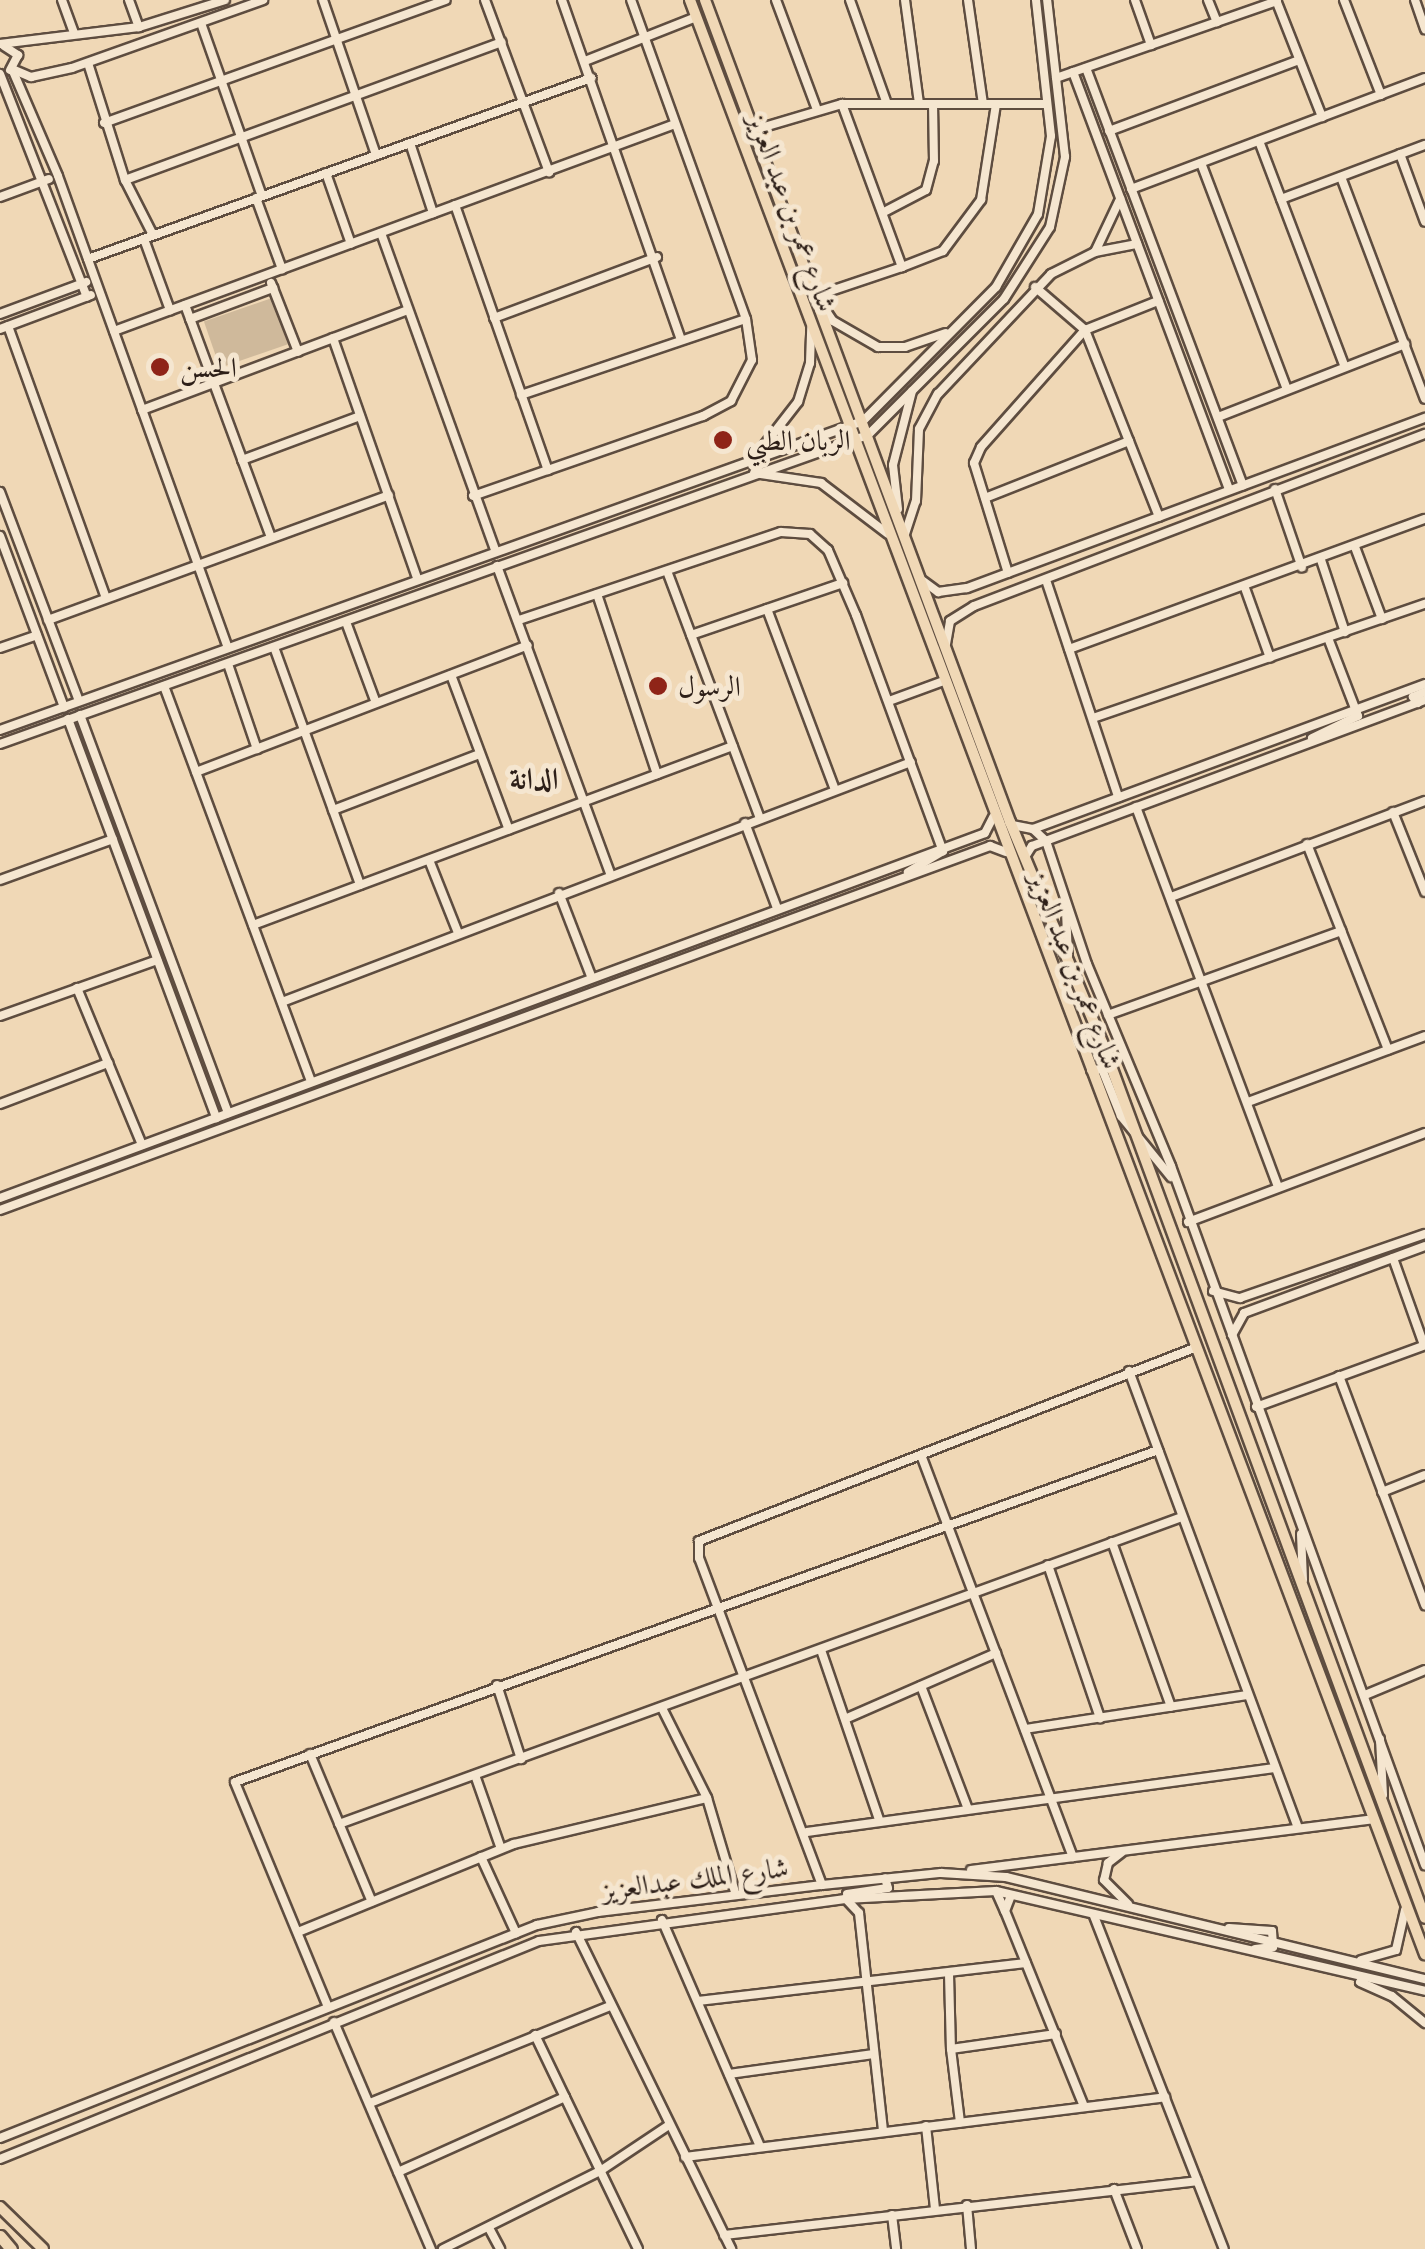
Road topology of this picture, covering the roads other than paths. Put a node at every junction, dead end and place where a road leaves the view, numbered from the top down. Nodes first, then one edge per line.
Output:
1 (62, 0) edge
2 (129, 0) edge
3 (226, 0) edge
4 (263, 0) edge
5 (323, 0) edge
6 (444, 0) edge
7 (485, 0) edge
8 (562, 0) edge
9 (630, 0) edge
10 (690, 0) edge
11 (706, 0) edge
12 (776, 0) edge
13 (850, 0) edge
14 (905, 0) edge
15 (968, 0) edge
16 (1036, 0) edge
17 (1047, 0) edge
18 (1134, 0) edge
19 (1208, 0) edge
20 (1277, 0) edge
21 (1344, 0) edge
22 (1415, 0) edge
23 (696, 17) junction
24 (1217, 22) junction
25 (201, 23) junction
26 (139, 27) junction
27 (1425, 29) edge
28 (74, 33) junction
29 (644, 37) junction
30 (336, 38) junction
31 (502, 42) junction
32 (1152, 45) junction
33 (2, 46) edge
34 (1300, 60) junction
35 (585, 61) junction
36 (88, 63) junction
37 (1086, 68) junction
38 (4, 71) edge
39 (1074, 72) junction
40 (591, 78) junction
41 (1056, 78) junction
42 (1425, 78) edge
43 (219, 80) junction
44 (1380, 95) junction
45 (356, 98) junction
46 (525, 102) junction
47 (842, 104) junction
48 (887, 104) junction
49 (920, 104) junction
50 (933, 104) junction
51 (983, 104) junction
52 (996, 104) junction
53 (1047, 104) junction
54 (816, 107) junction
55 (1322, 117) junction
56 (104, 122) junction
57 (676, 124) junction
58 (754, 130) junction
59 (1109, 131) junction
60 (240, 139) junction
61 (1259, 141) junction
62 (410, 143) junction
63 (1425, 145) edge
64 (616, 146) junction
65 (1400, 154) junction
66 (376, 155) junction
67 (1200, 163) junction
68 (549, 172) junction
69 (326, 173) junction
70 (58, 176) junction
71 (1341, 177) junction
72 (46, 180) junction
73 (125, 180) junction
74 (1131, 189) junction
75 (0, 197) edge
76 (258, 197) junction
77 (1120, 199) junction
78 (1281, 200) junction
79 (455, 205) junction
80 (884, 212) junction
81 (433, 214) junction
82 (1425, 222) edge
83 (381, 232) junction
84 (148, 237) junction
85 (351, 244) junction
86 (1137, 244) junction
87 (1096, 252) junction
88 (656, 257) junction
89 (88, 259) junction
90 (902, 266) junction
91 (282, 269) junction
92 (268, 274) junction
93 (95, 279) junction
94 (82, 284) junction
95 (1035, 287) junction
96 (273, 288) junction
97 (100, 292) junction
98 (816, 296) junction
99 (87, 297) junction
100 (1158, 301) junction
101 (186, 305) junction
102 (170, 310) junction
103 (408, 310) junction
104 (2, 313) edge
105 (494, 318) junction
106 (190, 319) junction
107 (746, 320) junction
108 (3, 328) edge
109 (811, 328) junction
110 (954, 328) junction
111 (1084, 330) junction
112 (114, 332) junction
113 (333, 338) junction
114 (681, 339) junction
115 (1405, 344) junction
116 (298, 352) junction
117 (1344, 365) junction
118 (215, 384) junction
119 (1286, 389) junction
120 (912, 390) junction
121 (522, 395) junction
122 (1425, 399) edge
123 (142, 410) junction
124 (360, 416) junction
125 (1218, 417) junction
126 (1425, 418) edge
127 (863, 422) junction
128 (852, 433) junction
129 (1425, 434) edge
130 (868, 435) junction
131 (1129, 441) junction
132 (242, 460) junction
133 (750, 468) junction
134 (548, 470) junction
135 (1244, 485) junction
136 (1276, 489) junction
137 (1229, 490) junction
138 (0, 492) edge
139 (388, 495) junction
140 (473, 496) junction
141 (985, 498) junction
142 (1159, 516) junction
143 (899, 519) junction
144 (1425, 520) edge
145 (888, 534) junction
146 (905, 534) junction
147 (0, 536) edge
148 (271, 537) junction
149 (1355, 547) junction
150 (495, 549) junction
151 (1321, 560) junction
152 (198, 564) junction
153 (497, 566) junction
154 (1302, 568) junction
155 (666, 570) junction
156 (1008, 573) junction
157 (416, 578) junction
158 (1046, 580) junction
159 (922, 581) junction
160 (843, 584) junction
161 (1246, 588) junction
162 (954, 591) junction
163 (597, 594) junction
164 (106, 598) junction
165 (1425, 604) edge
166 (766, 609) junction
167 (961, 614) junction
168 (48, 620) junction
169 (519, 620) junction
170 (1382, 620) junction
171 (301, 621) junction
172 (346, 622) junction
173 (269, 632) junction
174 (1346, 632) junction
175 (37, 635) junction
176 (691, 635) junction
177 (300, 638) junction
178 (1328, 638) junction
179 (946, 644) junction
180 (528, 645) junction
181 (228, 646) junction
182 (0, 648) edge
183 (273, 648) junction
184 (1069, 648) junction
185 (1270, 658) junction
186 (228, 664) junction
187 (450, 675) junction
188 (946, 680) junction
189 (1425, 684) edge
190 (164, 686) junction
191 (1425, 692) edge
192 (888, 701) junction
193 (78, 702) junction
194 (1422, 702) edge
195 (376, 703) junction
196 (64, 707) junction
197 (1356, 709) junction
198 (80, 715) junction
199 (1093, 718) junction
200 (68, 719) junction
201 (0, 730) edge
202 (304, 731) junction
203 (0, 744) edge
204 (733, 746) junction
205 (1295, 748) junction
206 (257, 749) junction
207 (480, 754) junction
208 (911, 762) junction
209 (196, 772) junction
210 (657, 774) junction
211 (835, 790) junction
212 (1118, 797) junction
213 (584, 801) junction
214 (1425, 801) edge
215 (1136, 807) junction
216 (333, 810) junction
217 (1393, 812) junction
218 (993, 817) junction
219 (760, 818) junction
220 (1010, 822) junction
221 (744, 823) junction
222 (1033, 829) junction
223 (508, 830) junction
224 (113, 840) junction
225 (1046, 840) junction
226 (1307, 844) junction
227 (942, 848) junction
228 (1006, 852) junction
229 (429, 860) junction
230 (1025, 862) junction
231 (610, 873) junction
232 (898, 879) junction
233 (0, 880) edge
234 (360, 885) junction
235 (1425, 892) edge
236 (559, 893) junction
237 (1171, 897) junction
238 (1066, 899) junction
239 (777, 908) junction
240 (253, 926) junction
241 (1341, 931) junction
242 (458, 933) junction
243 (157, 960) junction
244 (1069, 971) junction
245 (591, 976) junction
246 (1204, 981) junction
247 (77, 988) junction
248 (282, 1002) junction
249 (0, 1016) edge
250 (1108, 1016) junction
251 (1425, 1036) edge
252 (1388, 1050) junction
253 (108, 1063) junction
254 (1090, 1070) junction
255 (312, 1082) junction
256 (1248, 1102) junction
257 (0, 1104) edge
258 (222, 1115) junction
259 (230, 1125) junction
260 (1133, 1129) junction
261 (1425, 1132) edge
262 (142, 1145) junction
263 (1278, 1186) junction
264 (1178, 1190) junction
265 (0, 1198) edge
266 (0, 1210) edge
267 (1188, 1222) junction
268 (1425, 1234) edge
269 (1425, 1246) edge
270 (1393, 1258) junction
271 (1212, 1291) junction
272 (1240, 1298) junction
273 (1244, 1313) junction
274 (1232, 1344) junction
275 (1425, 1345) edge
276 (1197, 1347) junction
277 (1129, 1371) junction
278 (1339, 1376) junction
279 (1256, 1407) junction
280 (1158, 1450) junction
281 (921, 1455) junction
282 (1425, 1475) edge
283 (1382, 1492) junction
284 (1182, 1517) junction
285 (946, 1522) junction
286 (1302, 1527) junction
287 (1112, 1542) junction
288 (1048, 1565) junction
289 (1425, 1572) edge
290 (1414, 1575) junction
291 (1303, 1584) junction
292 (973, 1592) junction
293 (717, 1604) junction
294 (1425, 1606) edge
295 (821, 1650) junction
296 (996, 1653) junction
297 (1425, 1670) edge
298 (749, 1677) junction
299 (498, 1685) junction
300 (921, 1686) junction
301 (1246, 1695) junction
302 (1365, 1695) junction
303 (1171, 1707) junction
304 (662, 1708) junction
305 (1100, 1718) junction
306 (845, 1719) junction
307 (1025, 1730) junction
308 (1380, 1736) junction
309 (310, 1754) junction
310 (522, 1759) junction
311 (1273, 1768) junction
312 (475, 1776) junction
313 (707, 1798) junction
314 (1051, 1800) junction
315 (1384, 1804) junction
316 (968, 1809) junction
317 (880, 1819) junction
318 (1373, 1819) junction
319 (340, 1824) junction
320 (1298, 1828) junction
321 (807, 1832) junction
322 (502, 1849) junction
323 (1125, 1849) junction
324 (1073, 1857) junction
325 (481, 1858) junction
326 (1425, 1865) edge
327 (942, 1873) junction
328 (885, 1878) junction
329 (822, 1885) junction
330 (996, 1891) junction
331 (1416, 1893) junction
332 (736, 1895) junction
333 (1017, 1895) junction
334 (845, 1899) junction
335 (1404, 1900) junction
336 (372, 1902) junction
337 (804, 1904) junction
338 (1134, 1908) junction
339 (1425, 1909) edge
340 (1005, 1911) junction
341 (1090, 1914) junction
342 (1425, 1918) edge
343 (662, 1920) junction
344 (1122, 1922) junction
345 (298, 1932) junction
346 (516, 1932) junction
347 (576, 1932) junction
348 (1167, 1932) junction
349 (1104, 1938) junction
350 (1276, 1943) junction
351 (1425, 1954) edge
352 (1346, 1960) junction
353 (1026, 1963) junction
354 (949, 1974) junction
355 (1336, 1974) junction
356 (1425, 1979) edge
357 (868, 1982) junction
358 (1425, 1991) edge
359 (698, 2001) junction
360 (610, 2006) junction
361 (328, 2007) junction
362 (334, 2022) junction
363 (1425, 2023) edge
364 (1056, 2034) junction
365 (535, 2035) junction
366 (951, 2049) junction
367 (874, 2054) junction
368 (729, 2074) junction
369 (565, 2097) junction
370 (1166, 2098) junction
371 (370, 2103) junction
372 (1084, 2107) junction
373 (960, 2122) junction
374 (669, 2125) junction
375 (926, 2126) junction
376 (883, 2132) junction
377 (0, 2138) edge
378 (760, 2148) junction
379 (1, 2157) edge
380 (685, 2157) junction
381 (600, 2170) junction
382 (398, 2172) junction
383 (1197, 2181) junction
384 (1114, 2189) junction
385 (966, 2206) junction
386 (0, 2207) edge
387 (935, 2209) junction
388 (892, 2214) junction
389 (490, 2228) junction
390 (724, 2235) junction
391 (0, 2236) edge
392 (11, 2249) edge
393 (43, 2249) edge
394 (430, 2249) edge
395 (443, 2249) edge
396 (500, 2249) edge
397 (638, 2249) edge
398 (731, 2249) edge
399 (896, 2249) edge
400 (970, 2249) edge
401 (1137, 2249) edge
402 (1224, 2249) edge

1 - 28 street
2 - 26 street
3 - 26 street
4 - 25 street
5 - 30 street
6 - 30 street
7 - 31 street
8 - 35 street
9 - 29 street
10 - 23 main road, شارع عمر بن عبد العزيز
11 - 58 main road, شارع عمر بن عبد العزيز
12 - 54 street
13 - 48 street
14 - 49 street
15 - 51 street
16 - 53 street
17 - 41 street
18 - 32 street
19 - 24 street
20 - 24 street
20 - 34 street
21 - 44 street
22 - 27 street
23 - 29 street
23 - 109 main road, شارع عمر بن عبد العزيز
24 - 32 street
25 - 36 street
25 - 43 street
26 - 28 street
28 - 33 street
29 - 35 street
29 - 57 street
30 - 43 street
30 - 45 street
31 - 45 street
31 - 46 street
32 - 37 street
33 - 38 street
34 - 55 street
34 - 59 street
35 - 40 street
36 - 38 street
36 - 56 street
37 - 39 street
37 - 59 street
38 - 70 street
38 - 72 street
39 - 41 street
39 - 77 street
40 - 46 street
40 - 64 street
41 - 120 street
42 - 44 street
43 - 56 street
43 - 60 street
44 - 55 street
45 - 60 street
45 - 66 street
46 - 62 street
46 - 68 street
47 - 48 street
47 - 54 street
47 - 80 street
48 - 49 street
49 - 50 street
50 - 51 street
50 - 80 street
51 - 52 street
52 - 53 street
52 - 90 street
53 - 110 street
54 - 58 street
55 - 61 street
56 - 73 street
57 - 64 street
57 - 107 street
58 - 98 main road, شارع عمر بن عبد العزيز
59 - 74 street
60 - 73 street
60 - 76 street
61 - 67 street
61 - 78 street
62 - 66 street
62 - 81 street
63 - 65 street
64 - 68 street
64 - 88 street
65 - 71 street
65 - 82 street
66 - 69 street
67 - 74 street
67 - 119 street
68 - 79 street
69 - 76 street
69 - 85 street
70 - 72 street
70 - 89 street
71 - 78 street
71 - 115 street
72 - 75 street
72 - 94 street
73 - 84 street
74 - 125 street
76 - 84 street
76 - 91 street
77 - 86 street
77 - 87 street
78 - 117 street
79 - 81 street
79 - 105 street
80 - 90 street
81 - 83 street
83 - 85 street
83 - 103 street
84 - 89 street
84 - 102 street
85 - 91 street
86 - 87 street
86 - 100 street
87 - 95 street
88 - 105 street
88 - 114 street
89 - 93 street
90 - 98 street
91 - 92 street
92 - 96 street
92 - 101 street
93 - 94 street
93 - 97 street
94 - 99 street
94 - 104 street
95 - 111 street
95 - 146 street
96 - 106 street
96 - 116 street
97 - 99 street
97 - 112 street
98 - 110 street
98 - 127 main road, شارع عمر بن عبد العزيز
99 - 108 street
100 - 111 street
100 - 137 street
101 - 102 street
101 - 106 street
102 - 112 street
103 - 113 street
103 - 140 street
104 - 108 street
105 - 121 street
106 - 118 street
107 - 114 street
107 - 134 street
108 - 164 street
109 - 128 main road, شارع عمر بن عبد العزيز
109 - 133 street
110 - 127 street
111 - 131 street
111 - 141 street
112 - 123 street
113 - 116 street
113 - 124 street
114 - 121 street
115 - 117 street
115 - 122 street
116 - 118 street
117 - 119 street
118 - 123 street
118 - 132 street
119 - 125 street
120 - 130 street
120 - 143 street
121 - 134 street
123 - 152 street
124 - 132 street
124 - 139 street
125 - 135 street
126 - 135 street
127 - 128 street
127 - 130 main road, شارع عمر بن عبد العزيز
128 - 130 street
128 - 133 street
128 - 145 main road, شارع عمر بن عبد العزيز
129 - 136 street
130 - 143 main road, شارع عمر بن عبد العزيز
131 - 141 street
131 - 142 street
132 - 148 street
133 - 145 street
133 - 150 street
133 - 153 street
134 - 140 street
135 - 137 street
136 - 154 street
136 - 158 street
137 - 142 street
138 - 168 street
139 - 148 street
139 - 157 street
140 - 150 street
141 - 156 street
142 - 156 street
143 - 146 main road, شارع عمر بن عبد العزيز
144 - 149 street
145 - 188 main road, شارع عمر بن عبد العزيز
146 - 159 main road, شارع عمر بن عبد العزيز
147 - 175 street
148 - 152 street
149 - 151 street
149 - 170 street
150 - 157 street
151 - 154 street
151 - 174 street
152 - 164 street
152 - 181 street
153 - 169 street
153 - 172 street
154 - 161 street
155 - 160 street
155 - 163 street
155 - 176 street
156 - 162 street
157 - 171 street
158 - 167 street
158 - 184 street
159 - 162 street
159 - 179 main road, شارع عمر بن عبد العزيز
160 - 166 street
160 - 192 street
161 - 184 street
161 - 185 street
162 - 167 street
163 - 169 street
163 - 210 street
164 - 168 street
165 - 170 street
166 - 176 street
166 - 211 street
167 - 179 street
168 - 193 street
169 - 180 street
170 - 174 street
171 - 173 street
171 - 177 street
172 - 177 street
172 - 195 street
173 - 181 street
173 - 183 street
174 - 178 street
175 - 182 street
175 - 196 street
176 - 204 street
177 - 183 street
178 - 185 street
178 - 197 street
179 - 220 main road, شارع عمر بن عبد العزيز
180 - 187 street
180 - 213 street
181 - 193 street
183 - 186 street
183 - 202 street
184 - 199 street
185 - 199 street
186 - 190 street
186 - 206 street
187 - 195 street
187 - 207 street
188 - 192 street
188 - 218 main road, شارع عمر بن عبد العزيز
189 - 197 street
190 - 198 street
190 - 209 street
191 - 194 street
192 - 208 street
193 - 196 street
194 - 205 street
195 - 202 street
196 - 201 street
197 - 205 street
197 - 212 street
198 - 200 street
198 - 258 street
199 - 212 street
200 - 203 street
200 - 224 street
202 - 206 street
202 - 216 street
204 - 210 street
204 - 219 street
205 - 215 street
206 - 209 street
207 - 216 street
207 - 223 street
208 - 211 street
208 - 227 street
209 - 240 street
210 - 213 street
211 - 219 street
212 - 222 street
213 - 223 street
213 - 231 street
214 - 217 street
215 - 225 street
215 - 237 street
216 - 234 street
217 - 226 street
217 - 235 street
218 - 227 street
218 - 228 main road, شارع عمر بن عبد العزيز
219 - 221 street
220 - 222 street
220 - 230 main road, شارع عمر بن عبد العزيز
221 - 231 street
221 - 239 street
222 - 225 street
223 - 229 street
224 - 233 street
224 - 243 street
225 - 230 street
225 - 238 street
226 - 237 street
226 - 241 street
227 - 232 street
227 - 239 street
228 - 232 street
228 - 254 main road, شارع عمر بن عبد العزيز
229 - 234 street
229 - 242 street
230 - 244 main road, شارع عمر بن عبد العزيز
231 - 236 street
232 - 259 street
234 - 240 street
236 - 242 street
236 - 245 street
237 - 246 street
238 - 244 street
238 - 250 street
239 - 245 street
240 - 248 street
241 - 246 street
241 - 252 street
242 - 248 street
243 - 247 street
243 - 258 street
244 - 260 main road, شارع عمر بن عبد العزيز
245 - 255 street
246 - 250 street
246 - 256 street
247 - 249 street
247 - 253 street
248 - 255 street
250 - 264 street
251 - 252 street
252 - 256 street
253 - 257 street
253 - 262 street
254 - 260 street
254 - 276 main road, شارع عمر بن عبد العزيز
255 - 258 street
256 - 263 street
258 - 259 street
258 - 262 street
259 - 266 street
260 - 264 street
260 - 291 main road, شارع عمر بن عبد العزيز
261 - 263 street
262 - 265 street
263 - 267 street
264 - 267 street
267 - 271 street
268 - 272 street
269 - 270 street
270 - 273 street
270 - 275 street
271 - 272 street
271 - 274 street
272 - 273 street
273 - 274 street
274 - 279 street
275 - 278 street
276 - 277 street
276 - 318 main road, شارع عمر بن عبد العزيز
277 - 280 street
277 - 281 street
278 - 279 street
278 - 283 street
279 - 286 street
280 - 284 street
280 - 285 street
281 - 285 street
281 - 293 street
282 - 283 street
283 - 290 street
284 - 287 street
284 - 301 street
285 - 292 street
285 - 293 street
286 - 291 street
286 - 302 street
287 - 288 street
287 - 303 street
288 - 292 street
288 - 305 street
289 - 290 street
290 - 294 street
291 - 315 main road, شارع عمر بن عبد العزيز
292 - 295 street
292 - 296 street
293 - 298 street
293 - 299 street
295 - 298 street
295 - 306 street
296 - 300 street
296 - 307 street
297 - 302 street
298 - 304 street
298 - 321 street
299 - 309 street
299 - 310 street
300 - 306 street
300 - 316 street
301 - 303 street
301 - 311 street
302 - 308 street
303 - 305 street
304 - 310 street
304 - 313 street
305 - 307 street
306 - 317 street
307 - 314 street
308 - 315 street
308 - 326 street
309 - 319 street
309 - 345 street
310 - 312 street
311 - 314 street
311 - 320 street
312 - 319 street
312 - 322 street
313 - 322 street
313 - 332 street
314 - 316 street
314 - 324 street
315 - 331 main road, شارع عمر بن عبد العزيز
316 - 317 street
317 - 321 street
318 - 320 street
318 - 335 main road, شارع عمر بن عبد العزيز
319 - 336 street
320 - 323 street
321 - 329 street
322 - 325 street
323 - 324 street
323 - 338 street
324 - 327 street
325 - 336 street
325 - 346 street
327 - 328 street, شارع الملك عبدالعزيز
327 - 338 street, شارع الملك عبدالعزيز
328 - 329 street, شارع الملك عبدالعزيز
328 - 337 street
329 - 332 street, شارع الملك عبدالعزيز
330 - 333 street, شارع الملك عبدالعزيز
330 - 334 street, شارع الملك عبدالعزيز
330 - 340 street
331 - 339 street
331 - 342 main road, شارع عمر بن عبد العزيز
332 - 346 street, شارع الملك عبدالعزيز
333 - 340 street
333 - 341 street, شارع الملك عبدالعزيز
334 - 337 street, شارع الملك عبدالعزيز
334 - 357 street
335 - 351 main road, شارع عمر بن عبد العزيز
335 - 352 street
336 - 345 street
337 - 343 street, شارع الملك عبدالعزيز
338 - 350 street, شارع الملك عبدالعزيز
340 - 353 street
341 - 344 street, شارع الملك عبدالعزيز
341 - 349 street
343 - 347 street, شارع الملك عبدالعزيز
343 - 359 street
344 - 348 street, شارع الملك عبدالعزيز
344 - 349 street
345 - 361 street
346 - 361 street, شارع الملك عبدالعزيز
347 - 360 street
347 - 362 street, شارع الملك عبدالعزيز
348 - 350 street
348 - 355 street, شارع الملك عبدالعزيز
349 - 370 street
350 - 352 street, شارع الملك عبدالعزيز
352 - 356 street, شارع الملك عبدالعزيز
353 - 354 street
353 - 364 street
354 - 357 street
354 - 366 street
355 - 358 street, شارع الملك عبدالعزيز
355 - 363 street
357 - 359 street
357 - 367 street
359 - 368 street
360 - 365 street
360 - 374 street
361 - 377 street, شارع الملك عبدالعزيز
362 - 371 street
362 - 379 street, شارع الملك عبدالعزيز
364 - 366 street
364 - 372 street
365 - 369 street
365 - 371 street
366 - 373 street
367 - 368 street
367 - 376 street
368 - 378 street
369 - 381 street
369 - 382 street
370 - 372 street
370 - 383 street
371 - 382 street
372 - 373 street
373 - 375 street
374 - 380 street
374 - 381 street
375 - 376 street
375 - 387 street
376 - 378 street
378 - 380 street
380 - 390 street
381 - 389 street
381 - 397 street
382 - 394 street
383 - 384 street
383 - 402 street
384 - 385 street
384 - 401 street
385 - 387 street
385 - 400 street
386 - 393 main road
387 - 388 street
388 - 390 street
388 - 399 street
389 - 395 street
389 - 396 street
390 - 398 street
391 - 392 highway

